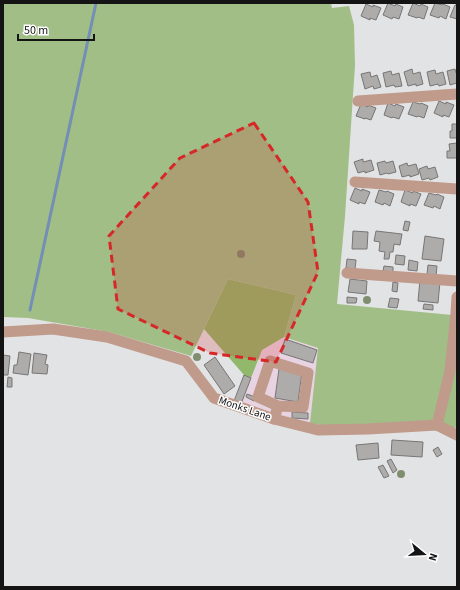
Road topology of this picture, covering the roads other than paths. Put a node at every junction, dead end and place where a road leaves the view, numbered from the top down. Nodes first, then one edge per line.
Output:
1 (457, 94) edge
2 (358, 101) dead end
3 (355, 182) dead end
4 (457, 189) edge
5 (347, 272) dead end
6 (457, 281) edge
7 (457, 297) edge
8 (3, 332) edge
9 (278, 406) junction
10 (274, 419) junction
11 (437, 425) junction
12 (457, 435) edge

1 - 2 street
3 - 4 street
5 - 6 street
7 - 11 street
8 - 10 street, Monks Lane
9 - 9 street
9 - 10 street
10 - 11 street, Monks Lane
11 - 12 street, Monks Lane

